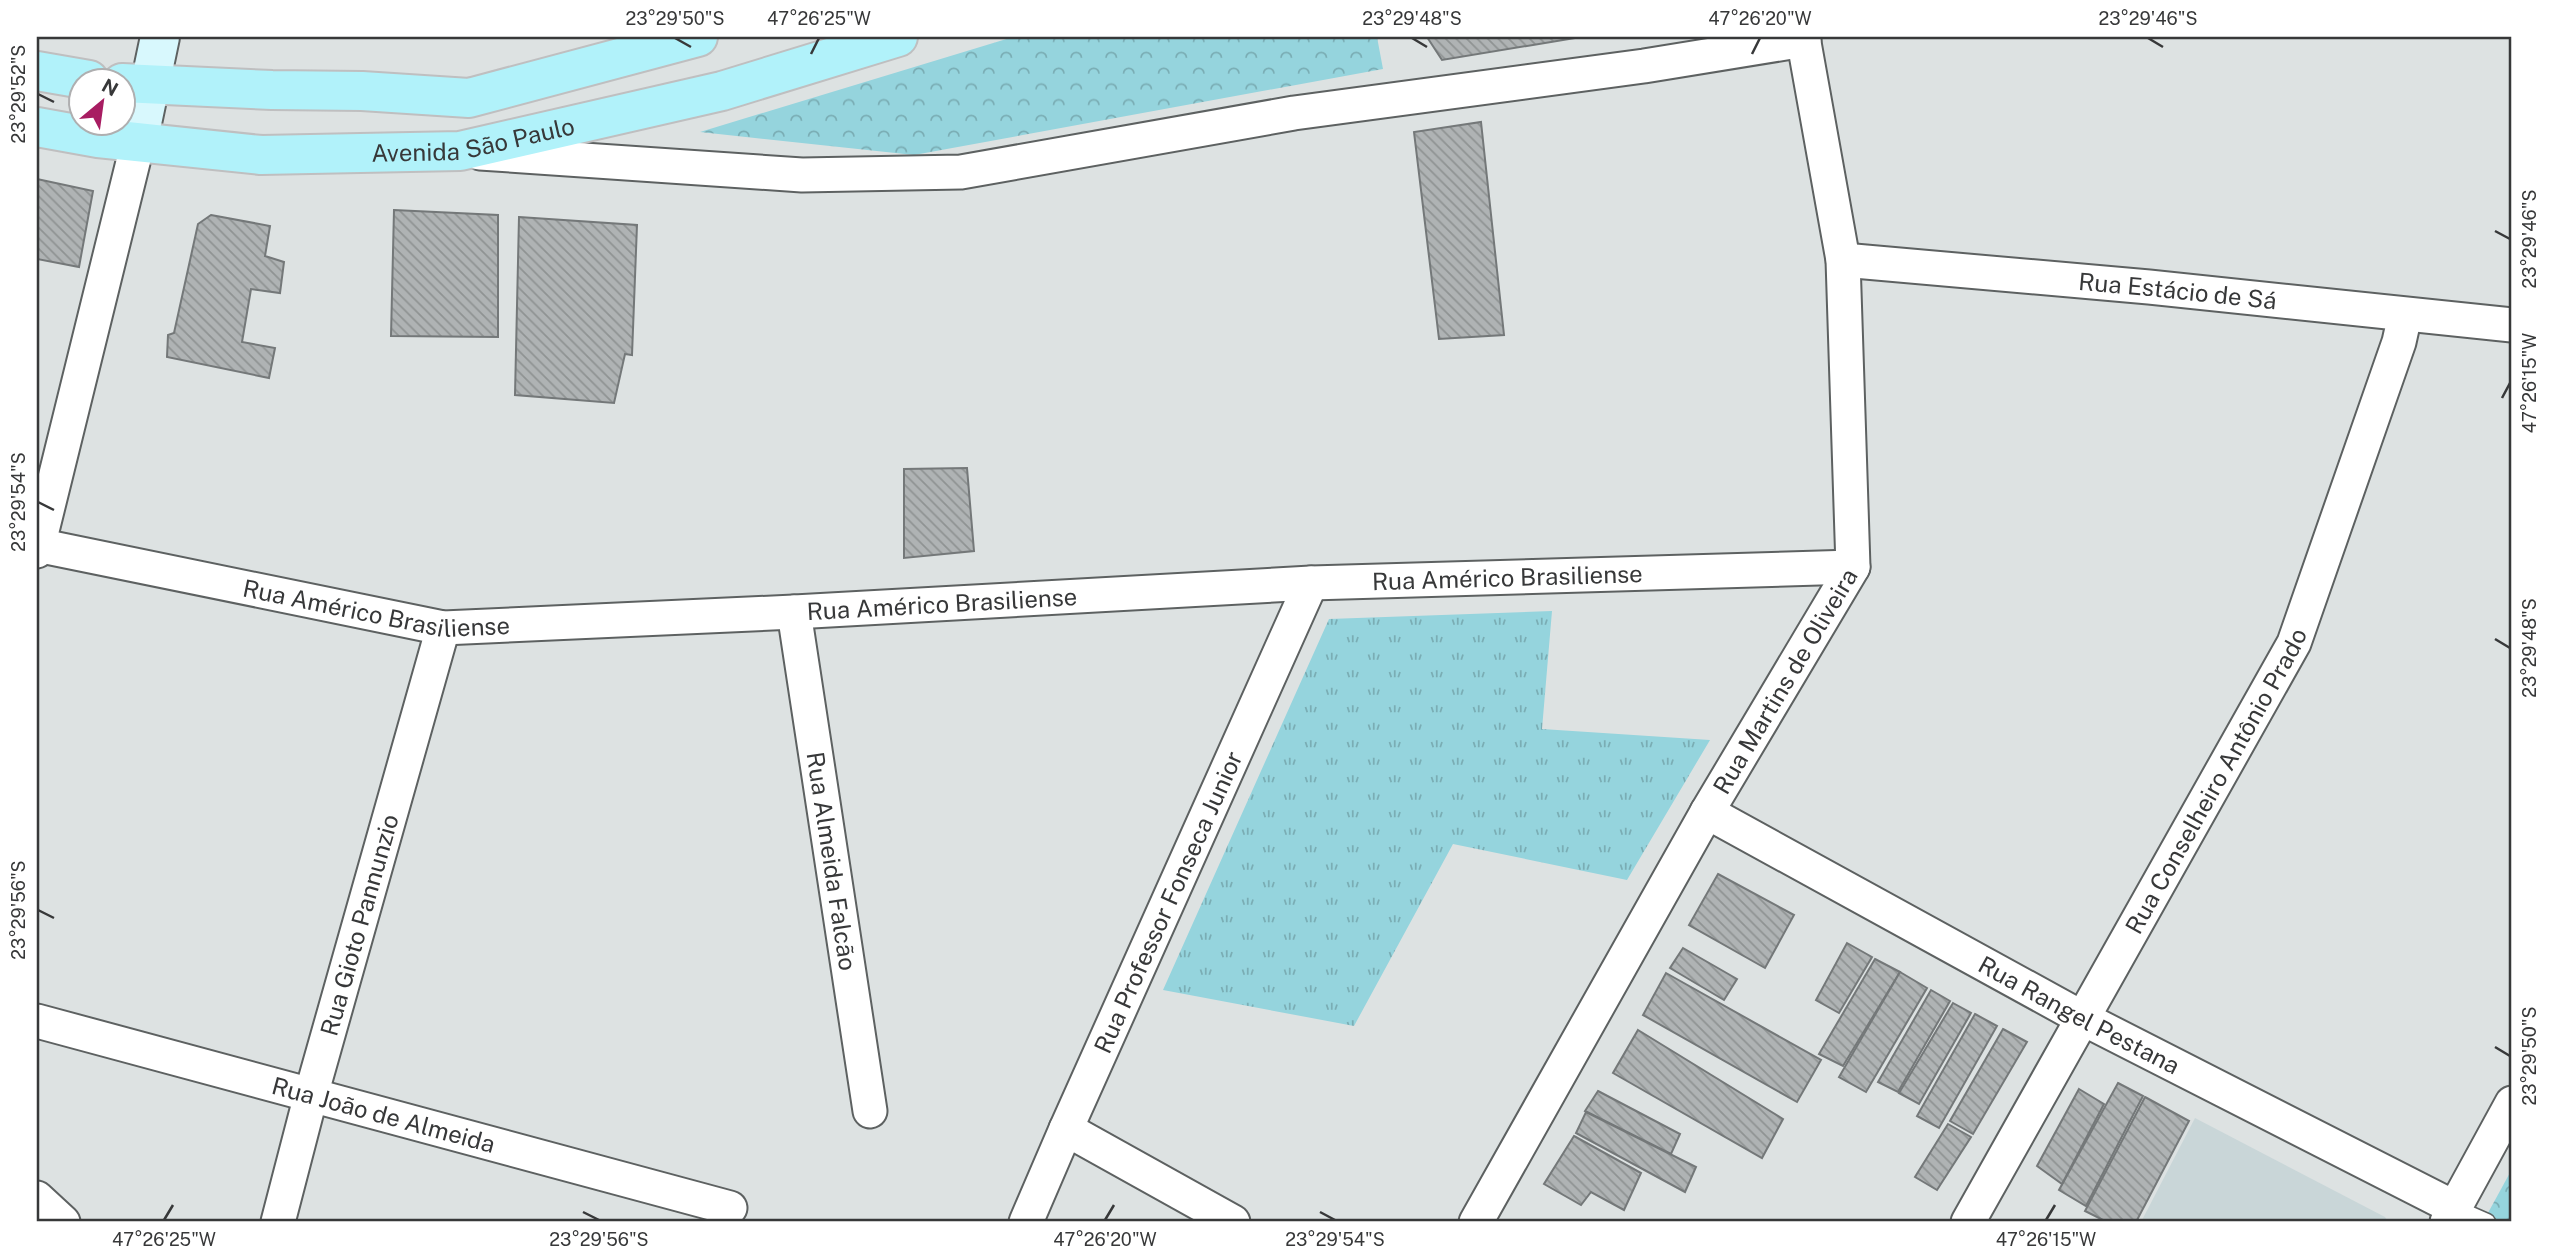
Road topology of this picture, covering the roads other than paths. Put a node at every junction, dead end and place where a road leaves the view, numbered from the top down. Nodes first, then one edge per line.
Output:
1 (160, 37) edge
2 (698, 37) edge
3 (898, 37) edge
4 (1803, 38) edge
5 (37, 71) edge
6 (66, 76) edge
7 (137, 84) edge
8 (37, 127) edge
9 (138, 142) junction
10 (460, 151) junction
11 (1843, 260) junction
12 (2405, 314) junction
13 (2512, 325) edge
14 (37, 547) edge
15 (1853, 567) junction
16 (1311, 583) junction
17 (794, 612) junction
18 (443, 628) junction
19 (1707, 812) junction
20 (2084, 1019) junction
21 (37, 1021) edge
22 (311, 1095) junction
23 (2512, 1103) edge
24 (870, 1111) dead end
25 (1066, 1129) junction
26 (37, 1198) edge
27 (730, 1208) dead end
28 (2451, 1215) edge
29 (63, 1222) edge
30 (278, 1222) edge
31 (1026, 1222) edge
32 (1233, 1222) edge
33 (1476, 1222) edge
34 (1968, 1222) edge
35 (2487, 1222) edge

1 - 7 main road
2 - 7 main road, Avenida São Paulo
3 - 10 main road, Avenida São Paulo
4 - 10 street
4 - 11 street, Rua Martins de Oliveira
5 - 6 main road
7 - 9 main road
8 - 9 main road, Avenida São Paulo
9 - 10 main road, Avenida São Paulo
9 - 14 street
11 - 12 street, Rua Estácio de Sá
11 - 15 street, Rua Martins de Oliveira
12 - 13 street, Rua Estácio de Sá
12 - 20 street, Rua Conselheiro Antônio Prado
14 - 18 street, Rua Américo Brasiliense
15 - 16 street, Rua Américo Brasiliense
15 - 19 street, Rua Martins de Oliveira
16 - 17 street, Rua Américo Brasiliense
16 - 25 street, Rua Professor Fonseca Junior
17 - 18 street, Rua Américo Brasiliense
17 - 24 street, Rua Almeida Falcão
18 - 22 street, Rua Gioto Pannunzio
19 - 20 street, Rua Rangel Pestana
19 - 33 street, Rua Martins de Oliveira
20 - 28 street, Rua Rangel Pestana
20 - 34 street, Rua Conselheiro Antônio Prado
21 - 22 street, Rua João de Almeida
22 - 27 street, Rua João de Almeida
22 - 30 street, Rua Gioto Pannunzio
23 - 28 street
25 - 31 street, Rua Professor Fonseca Junior
25 - 32 street
26 - 29 street
28 - 35 lane

